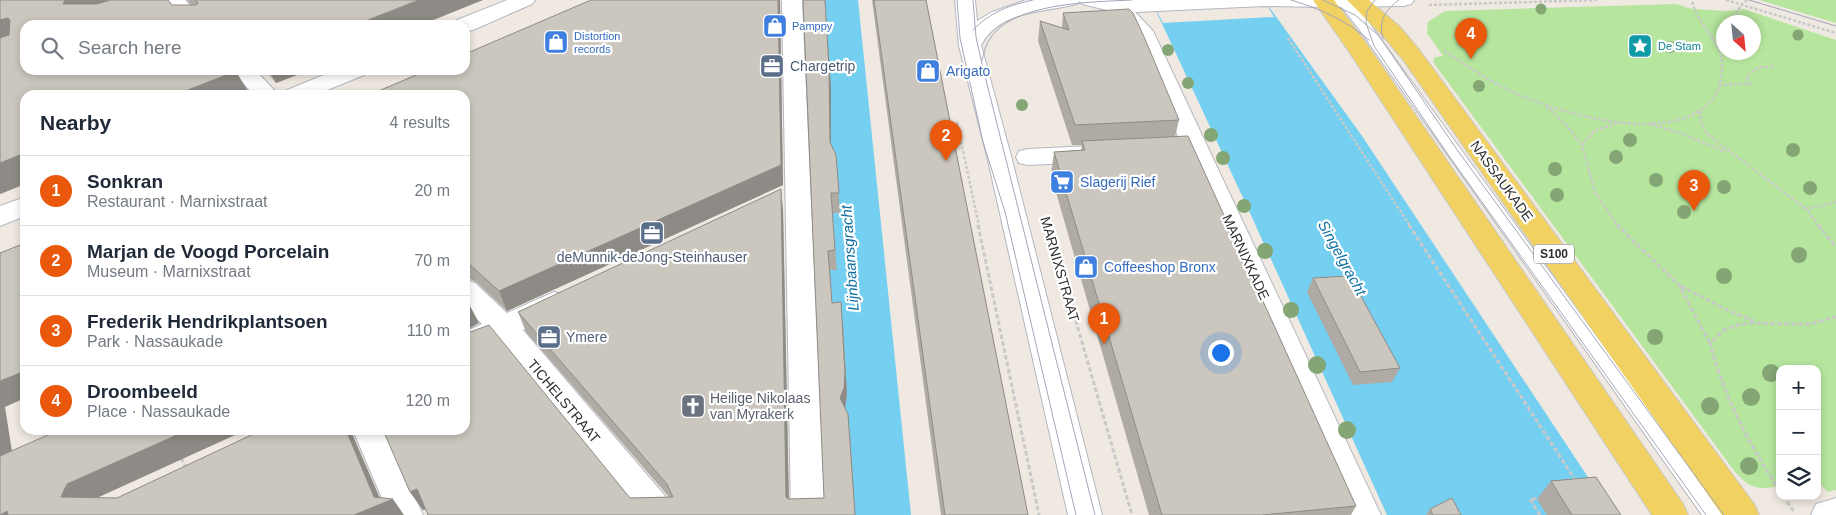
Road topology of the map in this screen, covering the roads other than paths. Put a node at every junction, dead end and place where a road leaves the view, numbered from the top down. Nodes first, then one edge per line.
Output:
1 (173, 0) edge
2 (525, 0) edge
3 (792, 0) edge
4 (965, 0) edge
5 (1070, 0) edge
6 (1088, 0) edge
7 (1264, 0) edge
8 (1333, 0) edge
9 (1357, 0) edge
10 (1404, 0) edge
11 (1118, 6) junction
12 (193, 20) edge
13 (470, 23) edge
14 (970, 46) junction
15 (247, 75) edge
16 (344, 75) edge
17 (262, 90) edge
18 (307, 90) edge
19 (1197, 149) junction
20 (1167, 150) edge
21 (1117, 153) edge
22 (1028, 158) dead end
23 (796, 192) junction
24 (770, 204) edge
25 (20, 208) edge
26 (0, 216) edge
27 (574, 294) edge
28 (470, 295) edge
29 (503, 327) junction
30 (470, 343) edge
31 (371, 435) edge
32 (1836, 513) edge
33 (406, 515) edge
34 (660, 515) edge
35 (808, 515) edge
36 (1085, 515) edge
37 (1364, 515) edge
38 (1671, 515) edge
39 (1715, 515) edge
40 (1742, 515) edge
41 (1828, 515) edge

1 - 12 street
2 - 13 street
3 - 23 street
4 - 14 street
5 - 14 street
6 - 11 street
7 - 8 street
7 - 11 street
8 - 9 street
8 - 38 main road
8 - 39 lane, NASSAUKADE
9 - 10 street
9 - 40 main road, NASSAUKADE / S100
11 - 19 street, MARNIXKADE
14 - 36 street
15 - 17 street
16 - 18 street
19 - 20 street
19 - 37 street, MARNIXKADE
21 - 22 street
23 - 24 street
23 - 35 street
25 - 26 street
27 - 29 street
28 - 29 street, TICHELSTRAAT
29 - 30 street
29 - 34 street, TICHELSTRAAT
31 - 33 street
32 - 41 street

